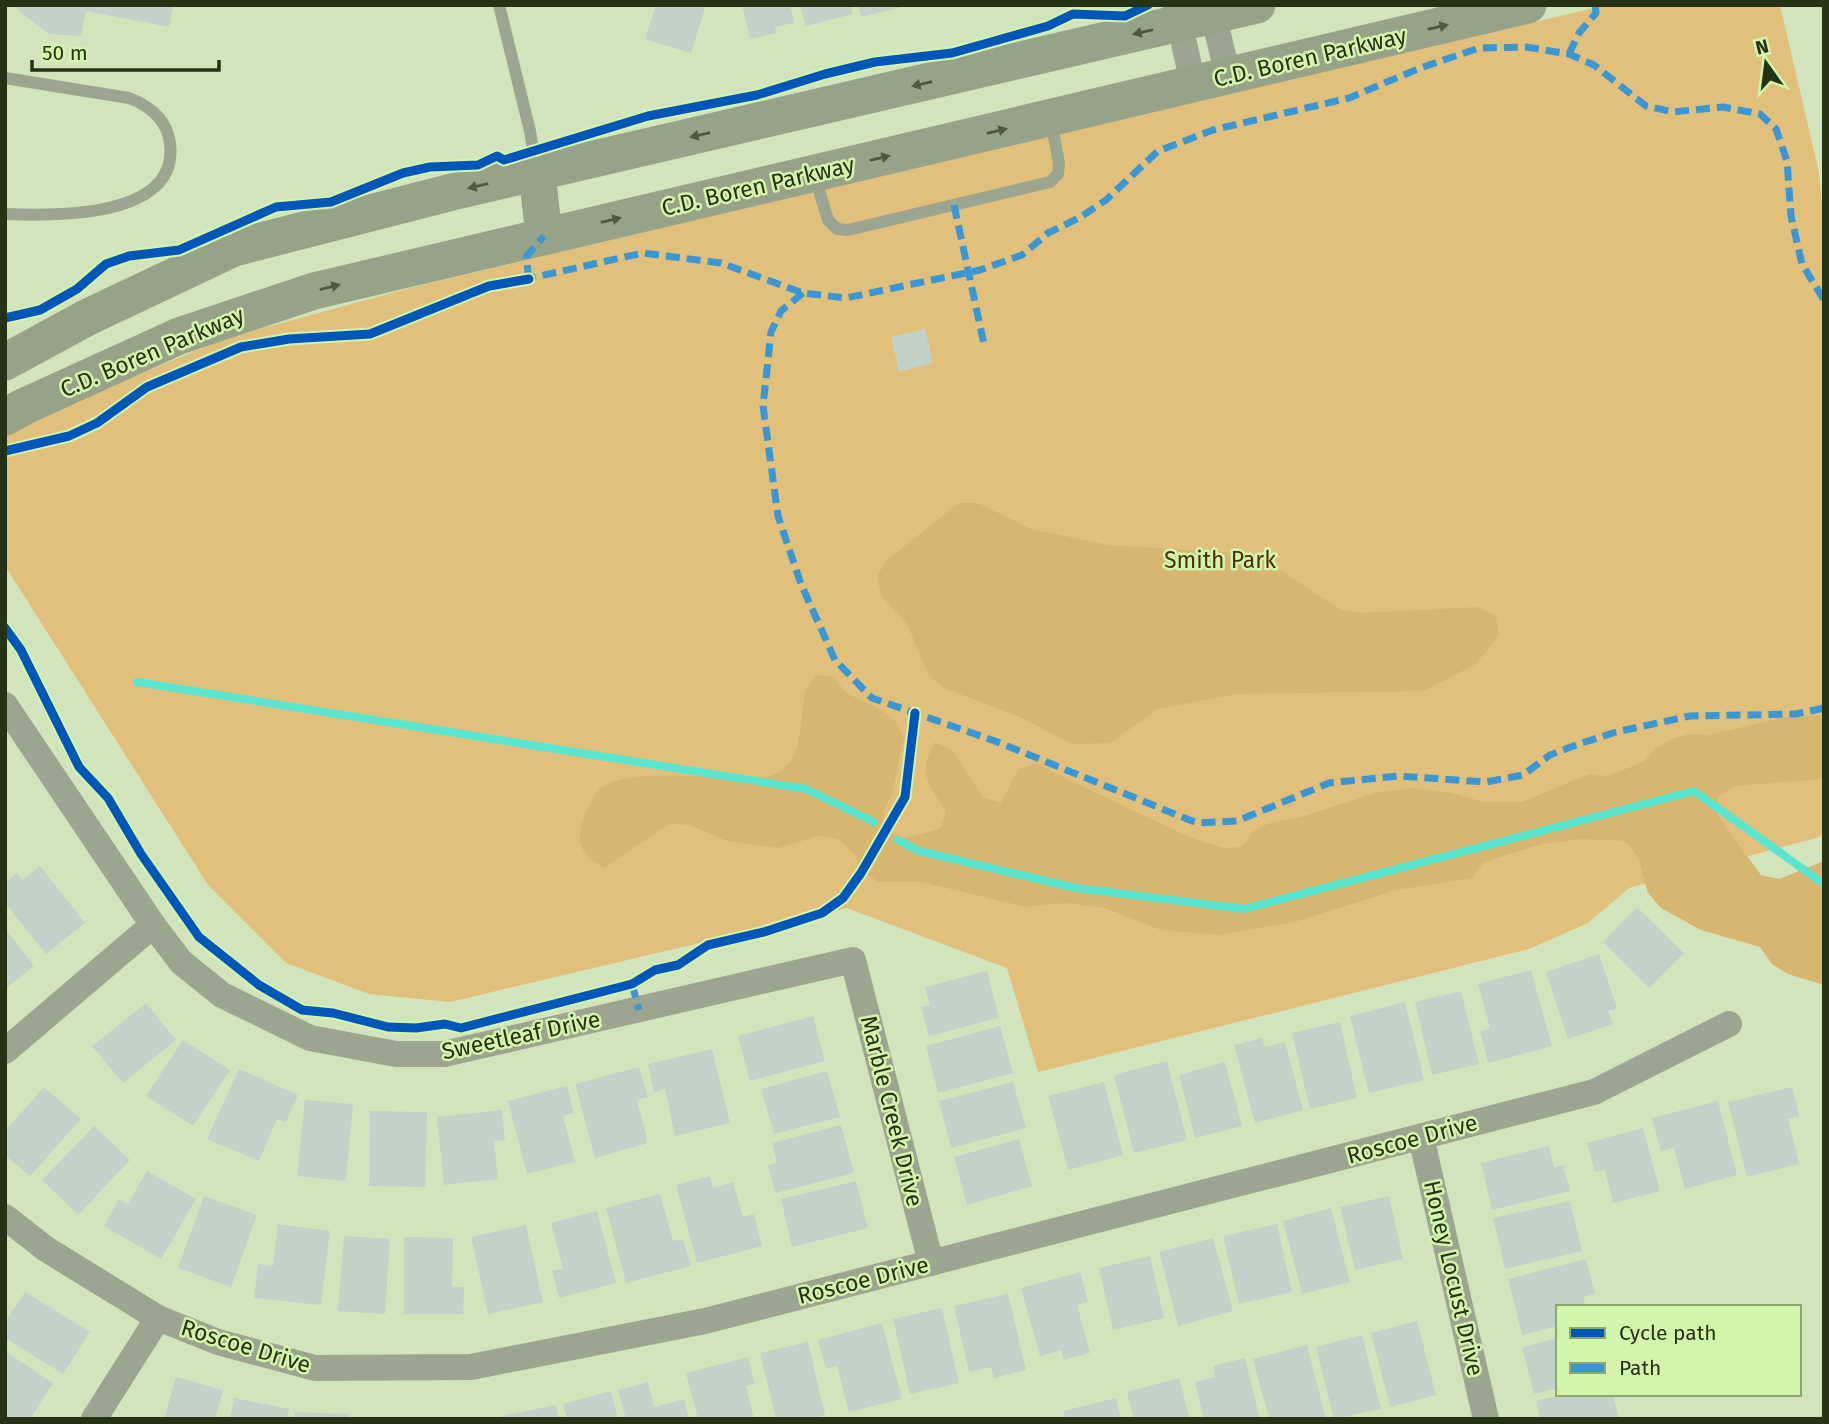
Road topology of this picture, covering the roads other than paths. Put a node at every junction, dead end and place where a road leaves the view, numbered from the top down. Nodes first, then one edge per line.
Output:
1 (499, 5) edge
2 (1257, 5) edge
3 (1528, 5) edge
4 (1195, 12) edge
5 (1228, 76) junction
6 (5, 78) edge
7 (1193, 84) junction
8 (1050, 118) junction
9 (537, 173) junction
10 (814, 173) junction
11 (5, 214) edge
12 (544, 236) junction
13 (5, 362) edge
14 (5, 417) edge
15 (5, 705) edge
16 (153, 925) junction
17 (853, 960) joint
18 (1730, 1024) dead end
19 (5, 1051) edge
20 (1421, 1138) junction
21 (5, 1217) edge
22 (931, 1263) junction
23 (158, 1318) junction
24 (94, 1419) edge
25 (1486, 1419) edge

1 - 9 lane
2 - 4 street
5 -> 3 street, C.D. Boren Parkway
4 - 5 street
4 - 7 street
4 -> 9 street
5 - 7 street, C.D. Boren Parkway
6 - 11 lane
7 - 8 street, C.D. Boren Parkway
10 -> 8 street, C.D. Boren Parkway
8 - 10 lane
9 - 12 street
9 -> 13 street
12 -> 10 street, C.D. Boren Parkway
14 -> 12 street, C.D. Boren Parkway
15 - 16 street, Sweetleaf Drive
16 - 17 street, Sweetleaf Drive
16 - 19 street
17 - 22 street, Marble Creek Drive
18 - 20 street, Roscoe Drive
20 - 22 street, Roscoe Drive
20 - 25 street, Honey Locust Drive
21 - 23 street, Roscoe Drive
22 - 23 street, Roscoe Drive
23 - 24 street

